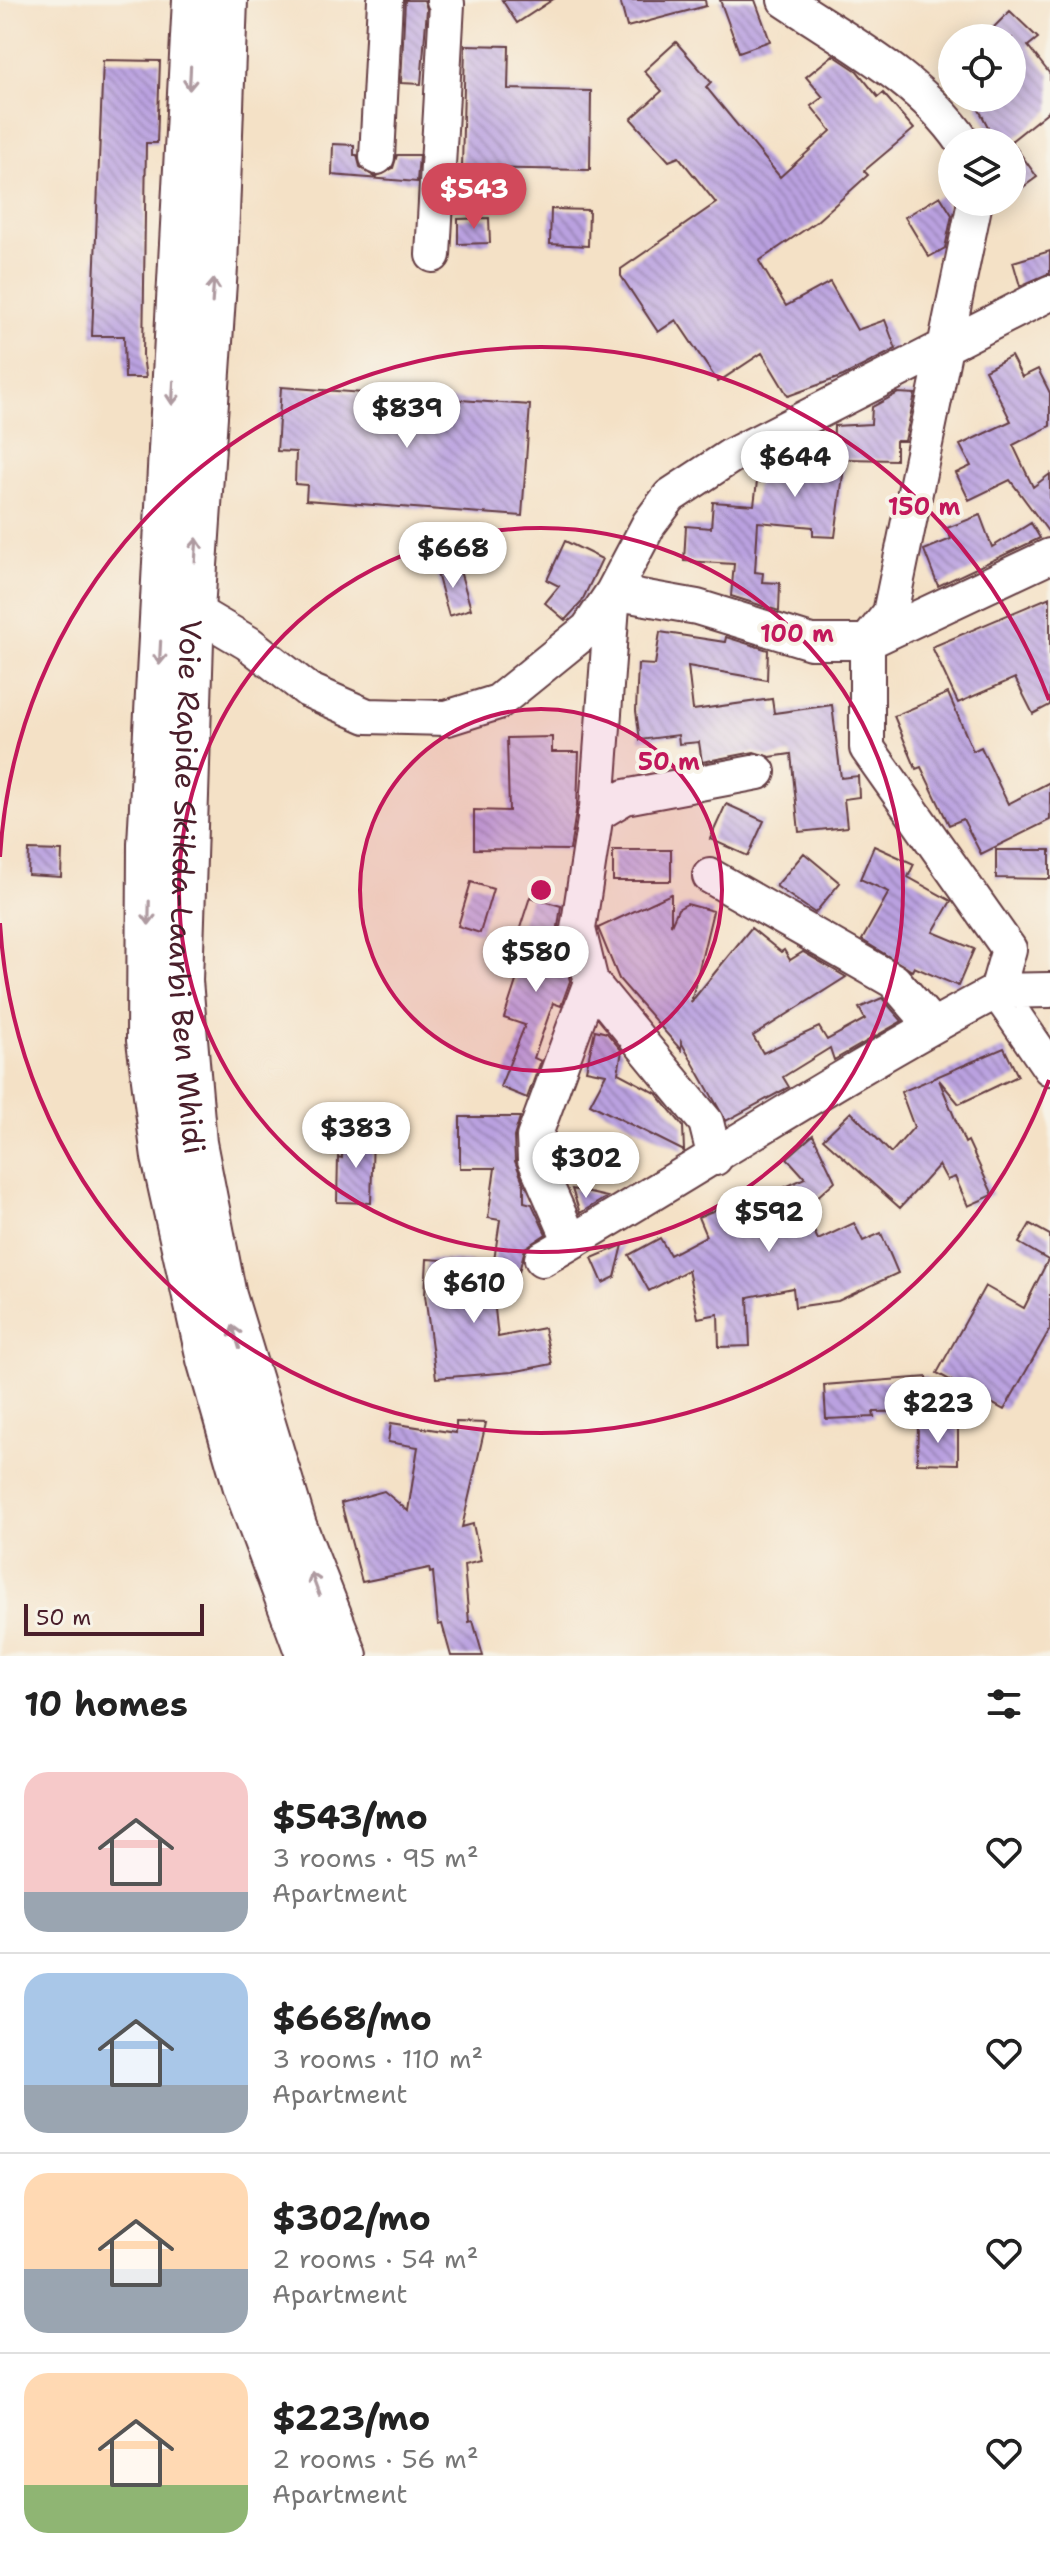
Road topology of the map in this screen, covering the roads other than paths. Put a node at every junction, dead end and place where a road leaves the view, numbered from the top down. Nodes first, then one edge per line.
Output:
1 (195, 0) edge
2 (225, 0) edge
3 (385, 0) edge
4 (444, 0) edge
5 (785, 0) edge
6 (953, 128) edge
7 (377, 157) dead end
8 (973, 216) edge
9 (433, 255) dead end
10 (1050, 293) edge
11 (945, 346) junction
12 (1050, 556) edge
13 (613, 592) junction
14 (192, 610) junction
15 (867, 642) junction
16 (758, 772) dead end
17 (595, 815) junction
18 (710, 876) dead end
19 (591, 982) junction
20 (1050, 990) edge
21 (997, 991) junction
22 (932, 1025) junction
23 (1050, 1068) edge
24 (715, 1158) junction
25 (571, 1242) junction
26 (542, 1259) dead end
27 (309, 1656) edge
28 (345, 1656) edge

1 -> 27 highway, Voie Rapide Skikda-Laarbi Ben Mhidi
14 -> 2 highway, Voie Rapide Skikda-Laarbi Ben Mhidi
3 - 7 street
4 - 9 street
5 - 6 street
8 - 11 street
10 - 11 street
11 - 13 street
11 - 15 street
12 - 15 street
13 - 14 street
13 - 15 street
13 - 17 street
28 -> 14 highway, Voie Rapide Skikda-Laarbi Ben Mhidi
15 - 21 street
16 - 17 street
17 - 19 street
18 - 22 street
19 - 24 street
19 - 25 street
20 - 21 street
21 - 22 street
21 - 23 street
22 - 24 street
24 - 25 street
25 - 26 street

